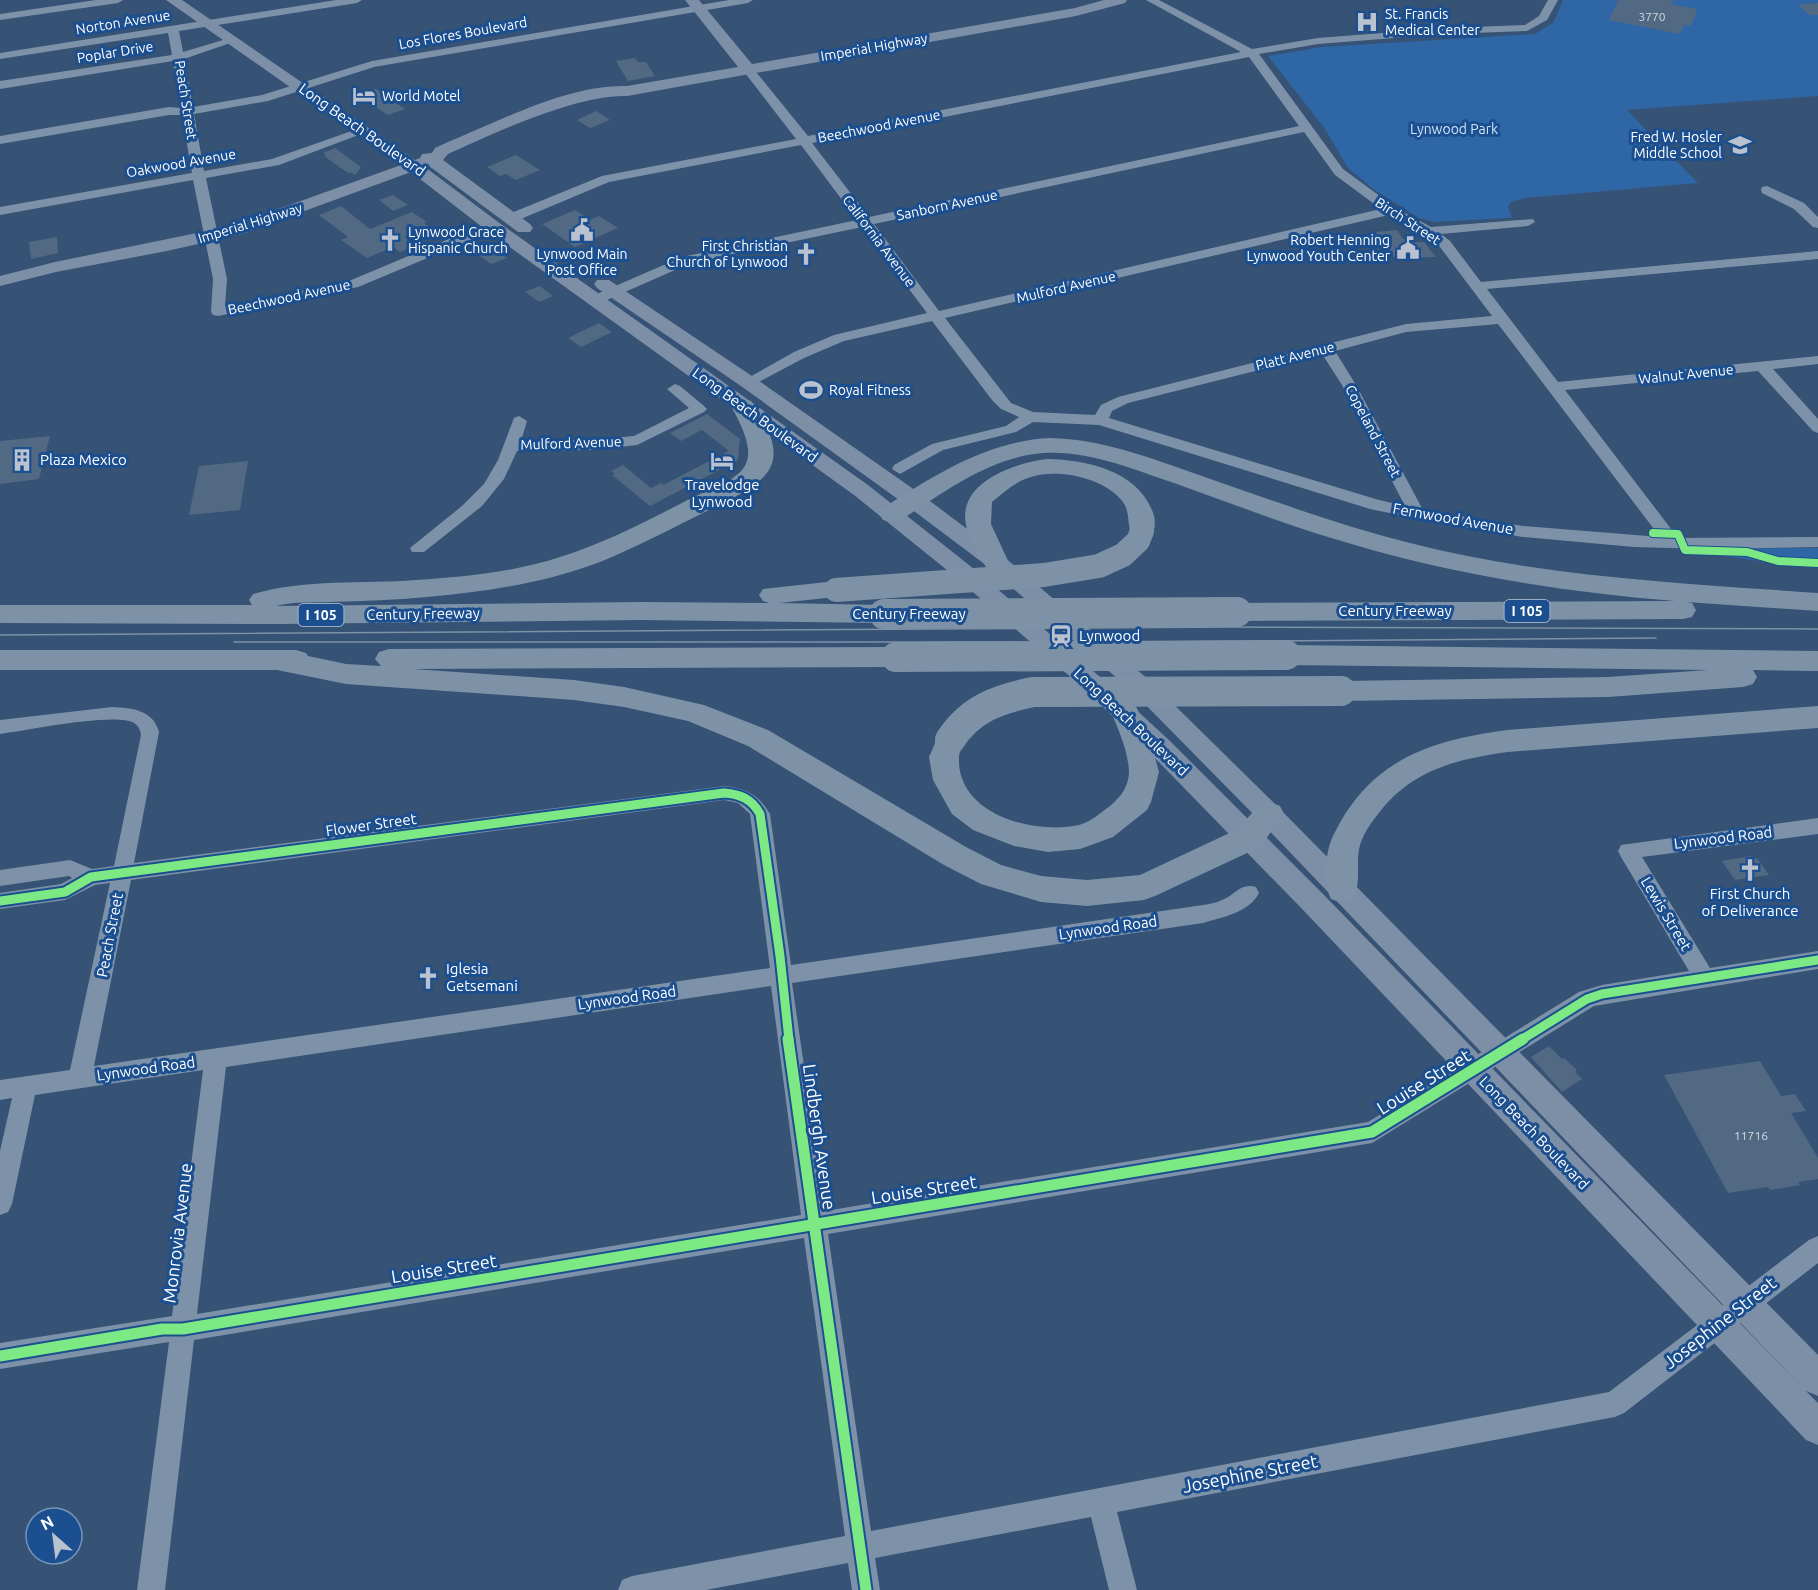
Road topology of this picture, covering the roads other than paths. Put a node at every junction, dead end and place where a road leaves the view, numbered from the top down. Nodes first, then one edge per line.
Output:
1 (118, 0) edge
2 (173, 0) edge
3 (357, 0) edge
4 (748, 0) edge
5 (1120, 0) edge
6 (1151, 0) edge
7 (1553, 0) edge
8 (200, 3) edge
9 (695, 4) edge
10 (0, 17) edge
11 (229, 20) junction
12 (208, 23) junction
13 (174, 29) junction
14 (233, 40) junction
15 (1252, 52) junction
16 (0, 56) edge
17 (179, 57) junction
18 (286, 60) dead end
19 (748, 69) junction
20 (303, 80) junction
21 (319, 82) junction
22 (0, 85) edge
23 (187, 112) junction
24 (1305, 128) junction
25 (363, 131) junction
26 (0, 140) edge
27 (804, 140) junction
28 (0, 148) edge
29 (435, 158) junction
30 (413, 166) junction
31 (199, 175) junction
32 (1767, 190) dead end
33 (0, 211) edge
34 (1392, 211) junction
35 (511, 219) junction
36 (865, 222) junction
37 (1528, 222) dead end
38 (1818, 224) edge
39 (492, 226) junction
40 (1429, 231) junction
41 (212, 236) junction
42 (1818, 255) edge
43 (55, 267) junction
44 (0, 274) edge
45 (0, 281) edge
46 (1478, 286) junction
47 (604, 296) junction
48 (218, 312) joint
49 (936, 317) junction
50 (1502, 319) junction
51 (1326, 348) junction
52 (1818, 360) edge
53 (1762, 366) junction
54 (1554, 387) junction
55 (675, 389) dead end
56 (745, 394) junction
57 (1030, 417) junction
58 (519, 420) dead end
59 (1100, 420) junction
60 (1818, 428) edge
61 (512, 446) junction
62 (900, 469) dead end
63 (903, 507) junction
64 (1417, 514) junction
65 (1818, 542) edge
66 (1673, 543) junction
67 (418, 548) dead end
68 (995, 561) junction
69 (1818, 602) edge
70 (1818, 610) edge
71 (641, 611) junction
72 (200, 613) junction
73 (0, 614) edge
74 (0, 660) edge
75 (277, 660) junction
76 (1818, 661) edge
77 (1818, 672) edge
78 (1124, 710) junction
79 (1818, 717) edge
80 (0, 727) edge
81 (748, 799) joint
82 (1269, 814) junction
83 (1818, 826) edge
84 (1249, 838) junction
85 (1628, 851) joint
86 (122, 873) junction
87 (91, 877) junction
88 (0, 878) edge
89 (1342, 890) junction
90 (1249, 893) dead end
91 (0, 901) edge
92 (1818, 960) edge
93 (781, 975) junction
94 (1705, 978) junction
95 (216, 1059) junction
96 (1487, 1061) junction
97 (80, 1078) junction
98 (26, 1086) junction
99 (0, 1090) edge
100 (0, 1204) edge
101 (814, 1225) junction
102 (1818, 1248) edge
103 (1744, 1304) junction
104 (1718, 1324) junction
105 (183, 1329) junction
106 (0, 1356) edge
107 (1818, 1379) edge
108 (1818, 1428) edge
109 (1101, 1502) junction
110 (860, 1547) junction
111 (151, 1590) edge
112 (632, 1590) edge
113 (866, 1590) edge
114 (1123, 1590) edge

1 - 10 street
2 - 12 main road, Long Beach Boulevard
3 - 11 street, Norton Avenue
4 - 9 street, Los Flores Boulevard
5 - 19 main road, Imperial Highway
6 - 15 street, Birch Street
7 - 15 street, Beechwood Avenue
8 - 11 main road
9 - 19 main road, California Avenue
9 - 21 street, Los Flores Boulevard
11 - 12 street, Norton Avenue
11 - 18 main road
12 - 13 street, Norton Avenue
12 - 14 main road, Long Beach Boulevard
13 - 16 street, Norton Avenue
13 - 17 street, Peach Street
14 - 17 street, Poplar Drive
14 - 20 main road, Long Beach Boulevard
15 - 24 street, Birch Street
15 - 27 street, Beechwood Avenue
17 - 22 street, Poplar Drive
17 - 23 street, Peach Street
19 - 27 street, California Avenue
19 - 29 main road, Imperial Highway
20 - 21 main road, Long Beach Boulevard
20 - 23 street
20 - 25 main road, Long Beach Boulevard
21 - 29 main road, Long Beach Boulevard
23 - 26 street
23 - 28 street
23 - 31 street, Peach Street
24 - 34 street, Birch Street
24 - 36 street, Sanborn Avenue
25 - 30 main road, Long Beach Boulevard
25 - 31 street, Oakwood Avenue
27 - 35 street, Beechwood Avenue
27 - 36 street, California Avenue
29 - 30 main road, Imperial Highway
29 - 35 main road, Long Beach Boulevard
30 - 39 main road, Long Beach Boulevard
30 - 41 main road, Imperial Highway
31 - 33 street, Oakwood Avenue
31 - 41 street, Peach Street
32 - 38 street
34 - 40 street, Birch Street
34 - 49 street, Mulford Avenue
35 - 47 main road, Long Beach Boulevard
36 - 47 street, Sanborn Avenue
36 - 49 street, California Avenue
37 - 40 street
39 - 47 main road, Long Beach Boulevard
39 - 48 street, Beechwood Avenue
40 - 46 street, Birch Street
41 - 43 main road, Imperial Highway
41 - 48 street, Peach Street
42 - 46 street
43 - 44 main road, Imperial Highway
43 - 45 main road, Imperial Highway
46 - 50 street, Birch Street
47 - 56 main road, Long Beach Boulevard
49 - 56 street, Mulford Avenue
49 - 57 street, California Avenue
50 - 51 street, Platt Avenue
50 - 54 street, Birch Street
51 - 59 street, Platt Avenue
51 - 64 street, Copeland Street
52 - 53 street, Walnut Avenue
53 - 54 street, Walnut Avenue
53 - 60 street
54 - 66 street, Birch Street
55 - 61 street, Mulford Avenue
56 - 63 main road, Long Beach Boulevard
56 - 72 highway
57 - 59 street, California Avenue
57 - 62 street
58 - 61 street
59 - 64 street, Fernwood Avenue
61 - 67 street
63 - 68 main road, Long Beach Boulevard
63 - 69 highway
63 - 78 main road, Long Beach Boulevard
64 - 66 street, Fernwood Avenue
65 - 66 street, Fernwood Avenue
68 - 71 highway, bridge
68 - 82 main road, Long Beach Boulevard
70 - 71 highway, Century Freeway / I 105, bridge
71 - 72 highway, Century Freeway / I 105
72 - 73 highway, Century Freeway / I 105
74 - 75 highway
75 - 76 highway, bridge
75 - 84 highway
77 - 78 highway, bridge
78 - 84 main road, Long Beach Boulevard
79 - 89 highway
80 - 86 street, Peach Street
81 - 86 street, Flower Street
81 - 93 street, Lindbergh Avenue
82 - 84 highway
82 - 89 main road, Long Beach Boulevard
83 - 85 street, Lynwood Road
84 - 96 main road, Long Beach Boulevard
85 - 94 street, Lewis Street
86 - 87 street, Flower Street
86 - 97 street, Peach Street
87 - 88 street, Flower Street
87 - 91 street, Flower Street
89 - 96 main road, Long Beach Boulevard
90 - 93 street, Lynwood Road
92 - 94 street, Louise Street
93 - 95 street, Lynwood Road
93 - 101 street, Lindbergh Avenue
94 - 96 street, Louise Street
95 - 97 street, Lynwood Road
95 - 105 street, Monrovia Avenue
96 - 101 street, Louise Street
96 - 103 main road, Long Beach Boulevard
96 - 104 main road, Long Beach Boulevard
97 - 98 street, Lynwood Road
98 - 99 street, Lynwood Road
98 - 100 street
101 - 105 street, Louise Street
101 - 110 street, Lindbergh Avenue
102 - 103 street, Josephine Street
103 - 104 street, Josephine Street
103 - 107 main road, Long Beach Boulevard
104 - 108 main road, Long Beach Boulevard
104 - 109 street, Josephine Street
105 - 106 street, Louise Street
105 - 111 street, Monrovia Avenue
109 - 110 street, Josephine Street
109 - 114 street
110 - 112 street, Josephine Street
110 - 113 street, Lindbergh Avenue

